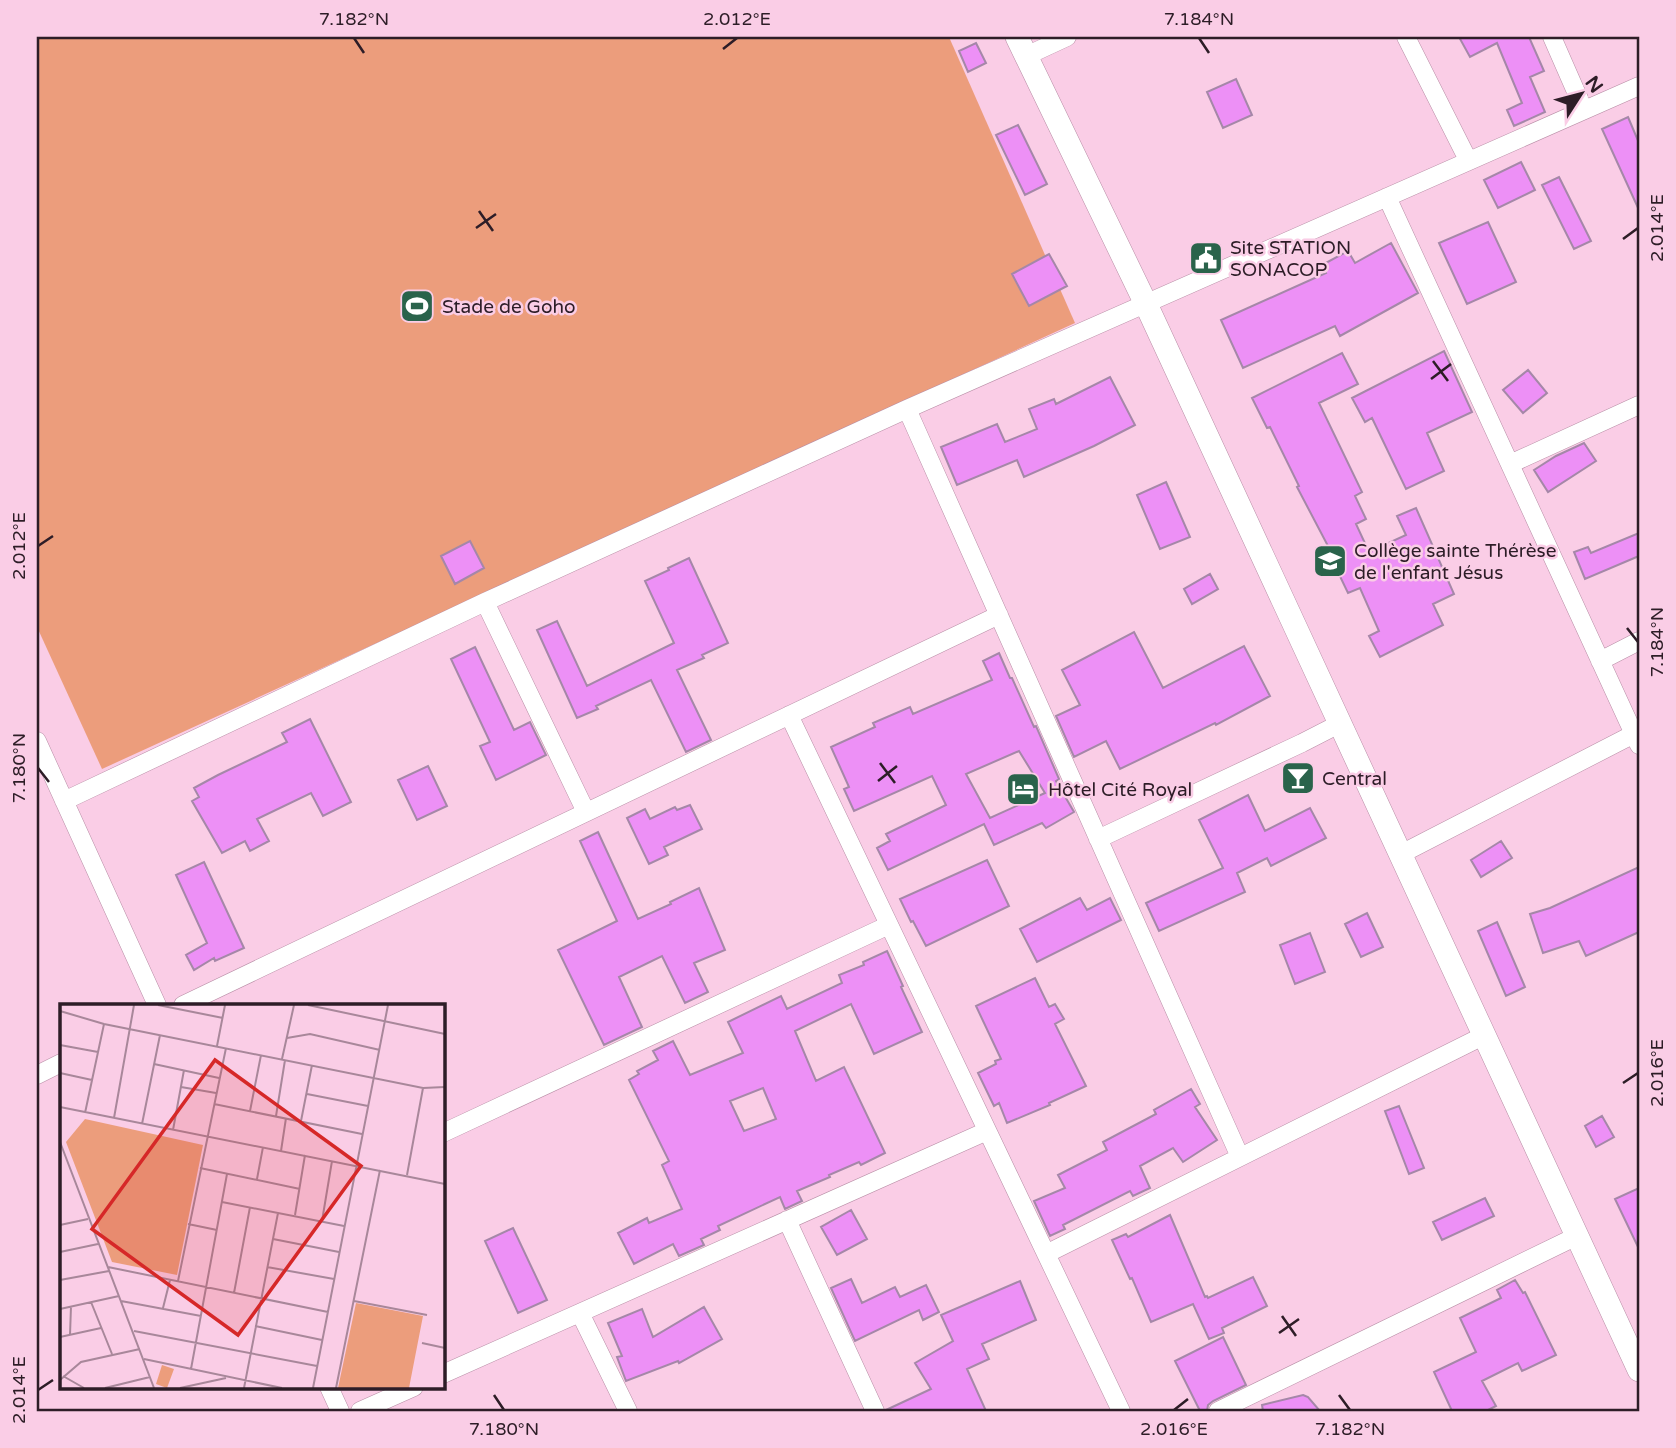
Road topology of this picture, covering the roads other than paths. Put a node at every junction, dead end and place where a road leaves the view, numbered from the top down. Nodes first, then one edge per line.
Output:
1 (1067, 37) edge
2 (1406, 37) edge
3 (1552, 37) edge
4 (1021, 47) edge
5 (1639, 86) edge
6 (1584, 110) junction
7 (1468, 160) junction
8 (1387, 197) junction
9 (1145, 302) junction
10 (1639, 405) edge
11 (907, 408) junction
12 (1510, 464) junction
13 (485, 602) junction
14 (999, 615) junction
15 (1639, 641) edge
16 (1600, 660) junction
17 (789, 715) junction
18 (1340, 723) junction
19 (1637, 739) edge
20 (37, 741) edge
21 (64, 801) junction
22 (586, 812) junction
23 (1098, 839) junction
24 (1401, 854) junction
25 (889, 925) junction
26 (157, 1004) edge
27 (185, 1004) edge
28 (1485, 1035) junction
29 (60, 1064) edge
30 (37, 1075) edge
31 (987, 1130) junction
32 (444, 1133) edge
33 (1240, 1157) junction
34 (786, 1220) junction
35 (1577, 1236) junction
36 (1046, 1254) junction
37 (580, 1313) junction
38 (1639, 1370) edge
39 (444, 1374) edge
40 (329, 1388) edge
41 (412, 1388) edge
42 (340, 1411) edge
43 (360, 1411) edge
44 (628, 1411) edge
45 (875, 1411) edge
46 (1121, 1411) edge
47 (1219, 1411) edge

1 - 4 street
2 - 7 street
3 - 6 street
4 - 9 street
5 - 6 street
6 - 7 street
7 - 8 street
8 - 9 street
8 - 12 street
9 - 11 street
9 - 18 street
10 - 12 street
11 - 13 street
11 - 14 street
12 - 16 street
13 - 21 street
13 - 22 street
14 - 17 street
14 - 23 street
15 - 16 street
16 - 19 street
17 - 22 street
17 - 25 street
18 - 23 street
18 - 24 street
19 - 24 street
20 - 21 street
21 - 26 street
22 - 27 street
23 - 33 street
24 - 28 street
25 - 31 street
25 - 32 street
28 - 33 street
28 - 35 street
29 - 30 street
31 - 34 street
31 - 36 street
33 - 36 street
34 - 37 street
34 - 45 street
35 - 38 street
35 - 47 street
36 - 46 street
37 - 39 street
37 - 44 street
40 - 42 street
41 - 43 street

